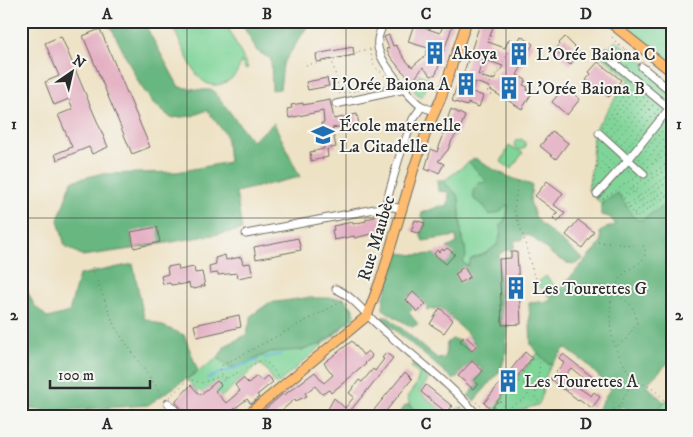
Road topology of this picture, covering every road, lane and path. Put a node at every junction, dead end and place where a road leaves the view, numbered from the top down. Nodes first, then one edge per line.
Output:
1 (385, 21) edge
2 (467, 21) edge
3 (608, 21) edge
4 (612, 37) dead end
5 (516, 40) dead end
6 (620, 45) junction
7 (625, 49) junction
8 (630, 53) junction
9 (634, 56) junction
10 (332, 60) junction
11 (614, 62) junction
12 (306, 64) dead end
13 (642, 67) joint
14 (672, 72) edge
15 (406, 89) junction
16 (649, 91) junction
17 (672, 92) edge
18 (492, 95) dead end
19 (336, 104) dead end
20 (422, 106) junction
21 (671, 108) edge
22 (436, 111) junction
23 (614, 118) dead end
24 (672, 118) edge
25 (672, 129) edge
26 (672, 139) edge
27 (614, 148) junction
28 (672, 150) edge
29 (670, 161) dead end
30 (672, 165) edge
31 (650, 166) junction
32 (639, 172) junction
33 (672, 173) edge
34 (672, 178) edge
35 (518, 181) dead end
36 (672, 186) edge
37 (632, 188) dead end
38 (634, 192) junction
39 (672, 192) edge
40 (597, 194) junction
41 (621, 196) dead end
42 (638, 197) junction
43 (623, 199) junction
44 (640, 201) junction
45 (627, 205) junction
46 (384, 206) junction
47 (644, 206) junction
48 (630, 208) junction
49 (402, 209) junction
50 (647, 210) junction
51 (634, 214) junction
52 (246, 234) dead end
53 (598, 242) dead end
54 (92, 267) dead end
55 (538, 282) dead end
56 (336, 289) dead end
57 (613, 293) junction
58 (348, 306) dead end
59 (368, 316) junction
60 (615, 348) junction
61 (221, 373) junction
62 (226, 378) junction
63 (633, 380) junction
64 (281, 381) dead end
65 (516, 381) junction
66 (219, 383) dead end
67 (161, 394) dead end
68 (672, 395) edge
69 (672, 399) edge
70 (168, 401) joint
71 (500, 401) junction
72 (664, 401) junction
73 (476, 402) dead end
74 (541, 403) dead end
75 (672, 403) edge
76 (463, 406) dead end
77 (672, 415) edge
78 (182, 416) edge
79 (246, 416) edge
80 (447, 416) edge
81 (478, 416) edge
82 (606, 416) edge

1 - 15 street
2 - 22 main road, Rue Maubèc
3 - 14 main road
4 - 6 path
5 - 18 path
6 - 7 path
6 - 11 path
7 - 8 path
7 - 11 path
8 - 9 path
8 - 11 path
9 - 11 path
9 - 13 path
10 - 10 path
10 - 12 path
11 - 16 street
13 - 17 street
15 - 19 street
15 - 20 street
16 - 21 street
16 - 23 path
16 - 27 path
16 - 27 path
16 - 27 path
16 - 27 path
16 - 27 path
16 - 27 path
20 - 22 street
20 - 46 street
21 - 27 street
22 - 49 main road, Rue Maubèc
24 - 32 path
25 - 32 path
26 - 31 path
27 - 32 street
27 - 32 path
27 - 40 street
27 - 40 path
28 - 31 path
29 - 30 path
30 - 38 path
31 - 32 path
32 - 40 path
33 - 42 path
34 - 44 path
35 - 55 path
36 - 47 path
37 - 38 path
38 - 42 path
38 - 43 path
39 - 50 path
41 - 43 path
42 - 44 path
42 - 45 path
43 - 45 path
44 - 47 path
44 - 48 path
45 - 48 path
46 - 49 street
46 - 52 street
47 - 50 path
47 - 51 path
48 - 51 path
49 - 59 main road, Rue Maubèc
50 - 51 path
53 - 57 path
54 - 67 path
56 - 59 street
57 - 60 path
57 - 60 path
58 - 61 path
59 - 79 main road
59 - 81 street
60 - 63 path
61 - 62 path
61 - 70 path
62 - 64 path
62 - 66 path
63 - 72 path
63 - 82 path
65 - 71 path
65 - 71 path
65 - 74 path
68 - 72 path
69 - 75 path
70 - 78 street
71 - 73 path
72 - 77 path
76 - 80 path

